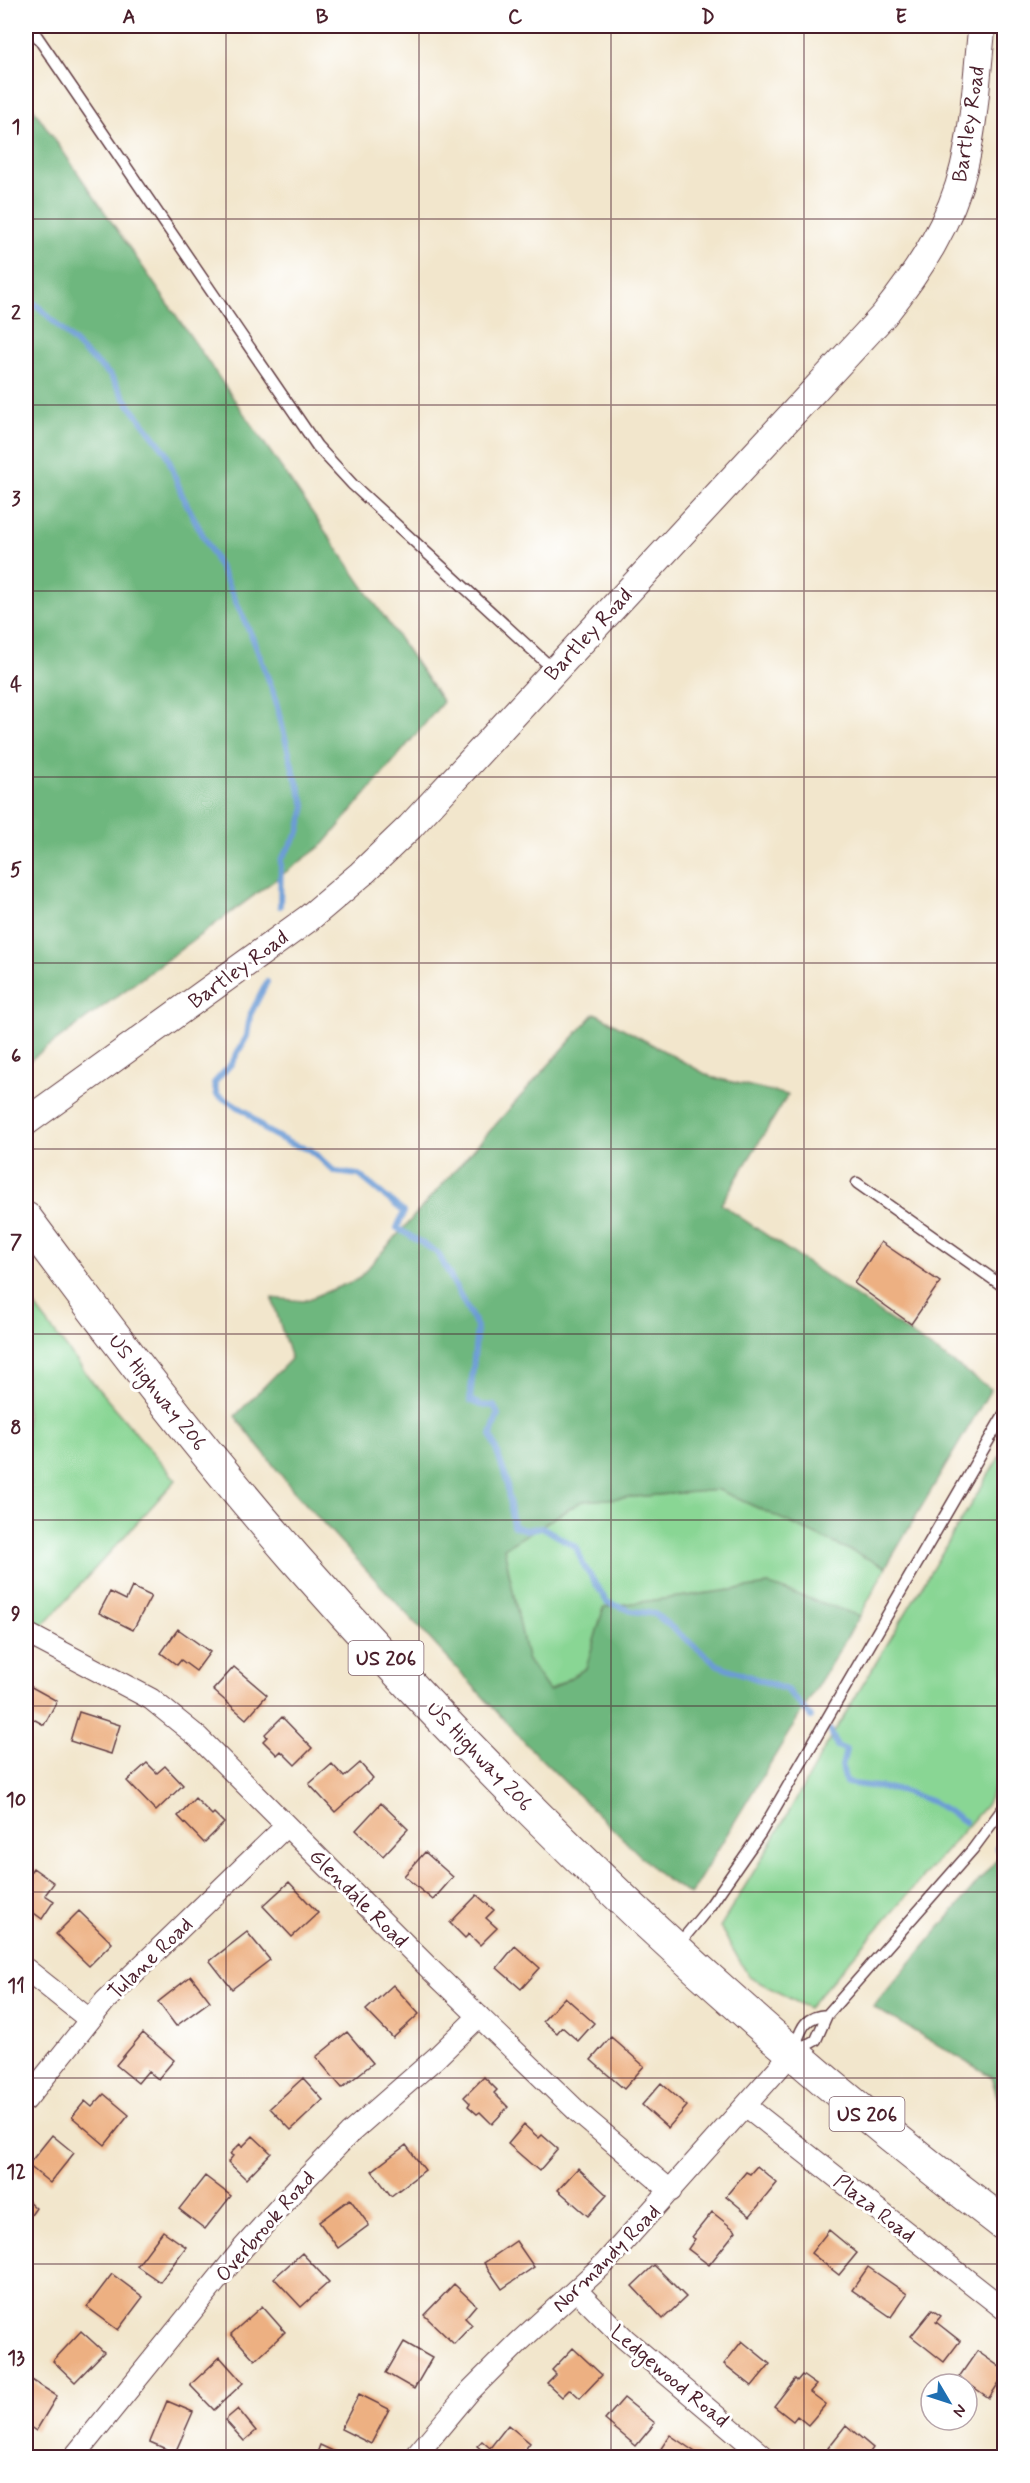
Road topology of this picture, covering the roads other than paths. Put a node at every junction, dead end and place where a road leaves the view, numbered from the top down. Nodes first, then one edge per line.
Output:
1 (30, 26) edge
2 (982, 26) edge
3 (554, 670) junction
4 (26, 1122) edge
5 (857, 1183) dead end
6 (26, 1219) edge
7 (1005, 1287) edge
8 (1005, 1414) edge
9 (26, 1634) edge
10 (1005, 1808) edge
11 (286, 1826) junction
12 (676, 1948) junction
13 (26, 1969) edge
14 (827, 2014) junction
15 (479, 2016) junction
16 (90, 2020) junction
17 (794, 2052) junction
18 (26, 2100) edge
19 (746, 2106) junction
20 (671, 2192) junction
21 (1005, 2224) edge
22 (577, 2291) junction
23 (1005, 2309) edge
24 (73, 2457) edge
25 (414, 2457) edge
26 (763, 2457) edge

1 - 3 lane
2 - 3 street, Bartley Road
3 - 4 street, Bartley Road
5 - 7 lane
6 - 12 highway, US Highway 206 / US 206
8 - 12 lane
9 - 11 street, Glendale Road
10 - 14 lane
11 - 15 street, Glendale Road
11 - 16 street, Tulane Road
12 - 17 highway, US Highway 206 / US 206
13 - 16 street
14 - 17 lane
14 - 17 lane
15 - 20 street, Glendale Road
15 - 24 street, Overbrook Road
16 - 18 street, Tulane Road
17 - 19 street, Normandy Road
17 - 21 highway, US Highway 206 / US 206
19 - 20 street, Normandy Road
19 - 23 street, Plaza Road
20 - 22 street, Normandy Road
22 - 25 street, Normandy Road
22 - 26 street, Ledgewood Road

